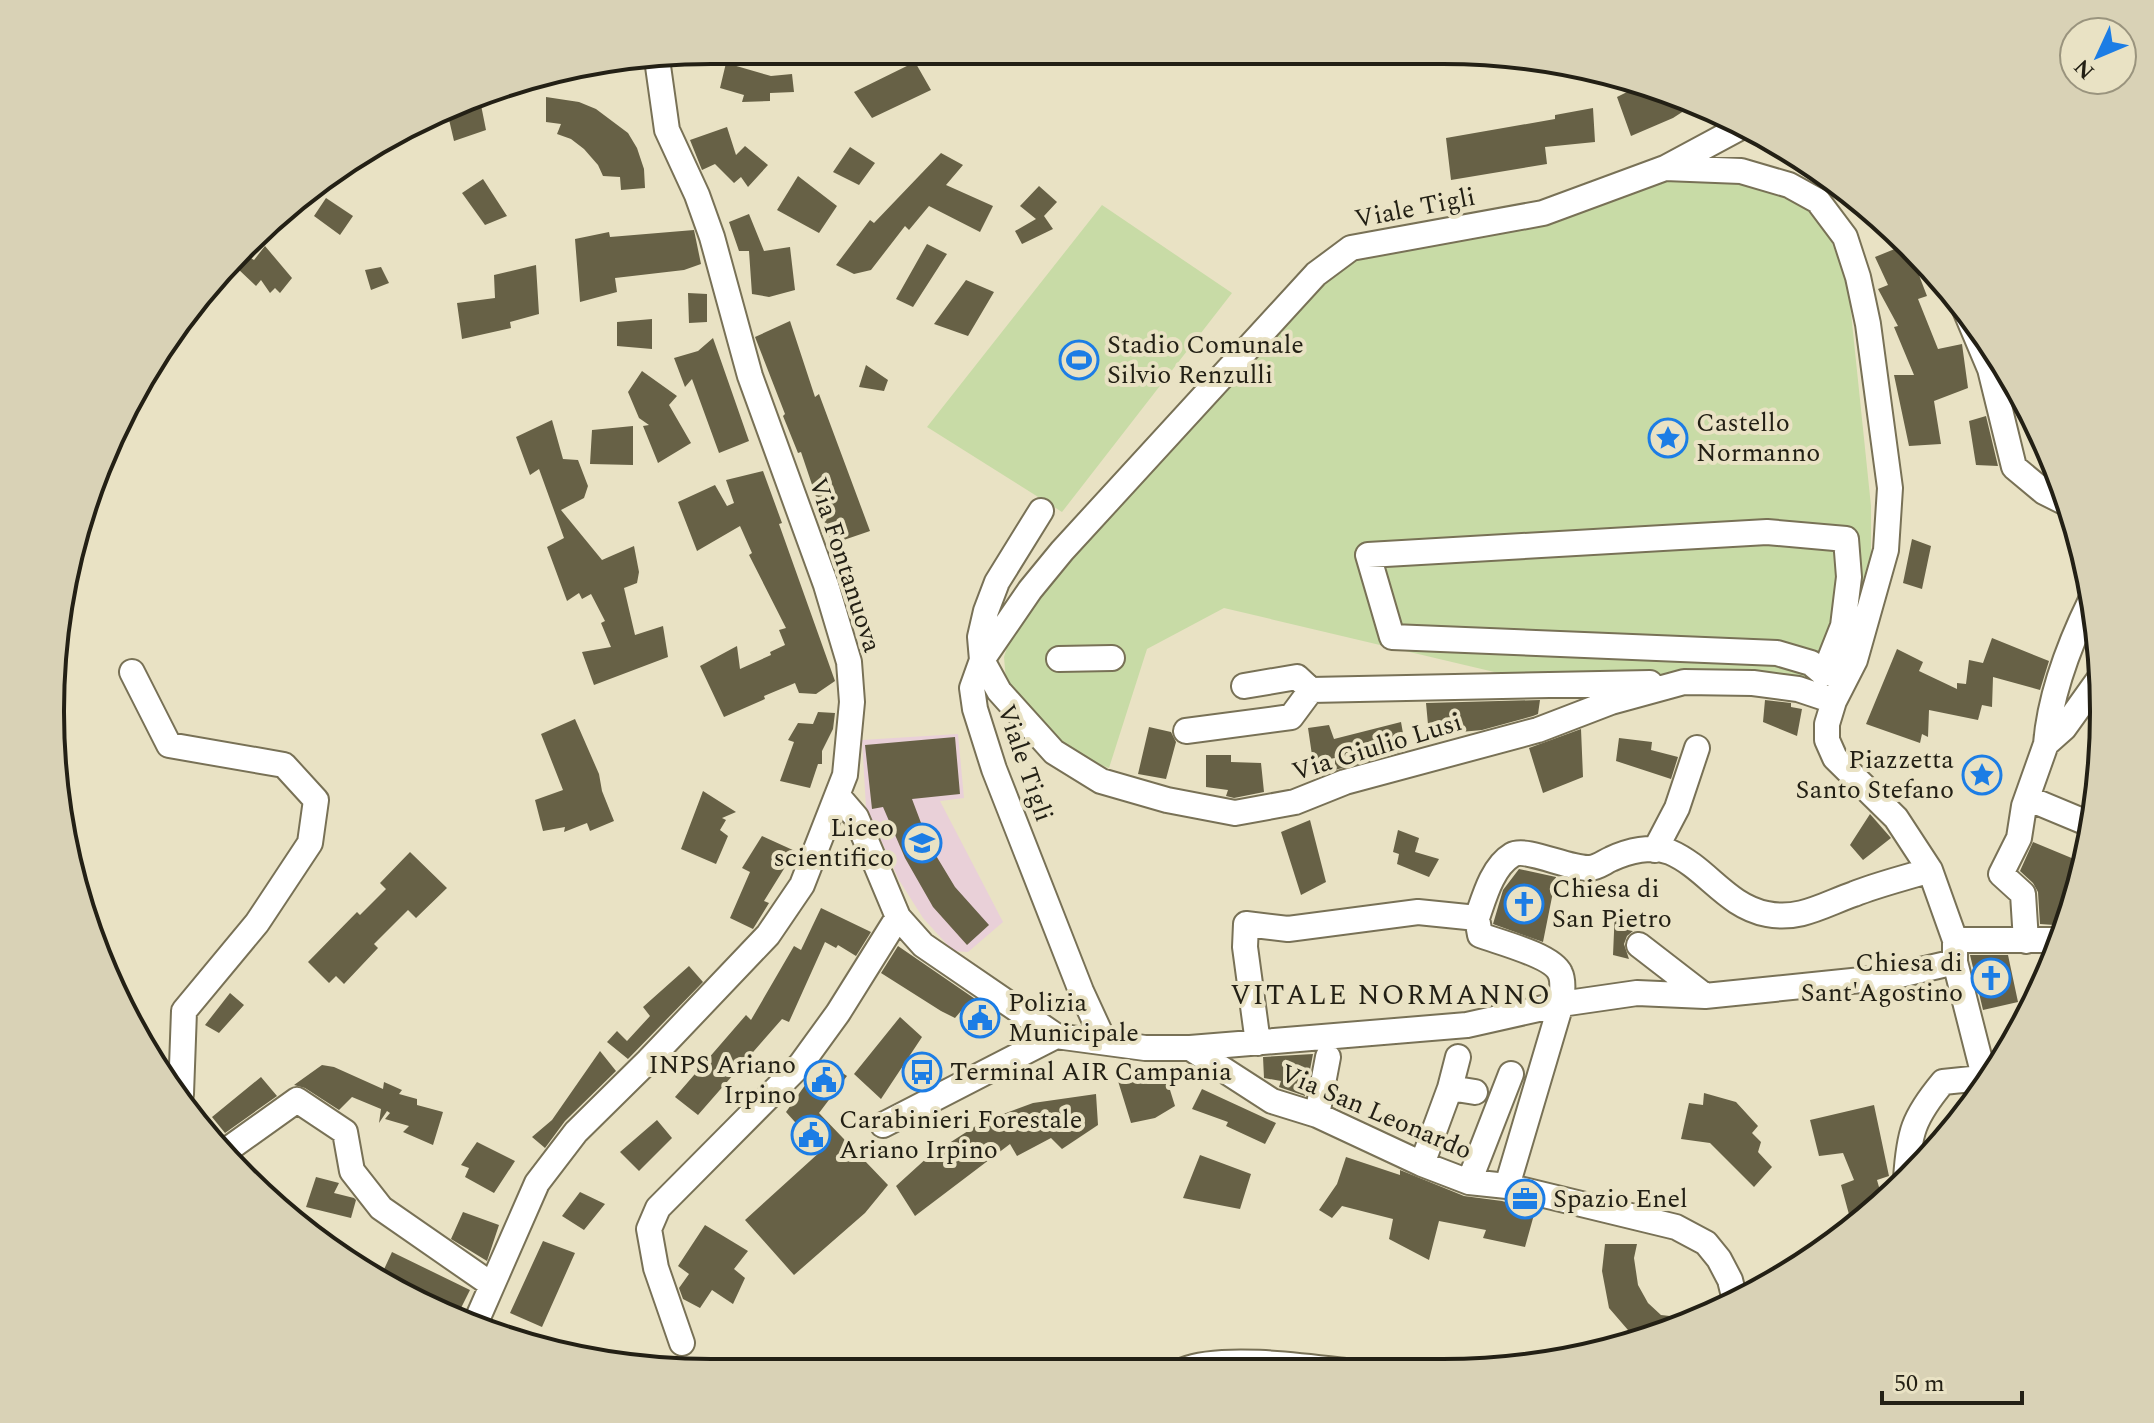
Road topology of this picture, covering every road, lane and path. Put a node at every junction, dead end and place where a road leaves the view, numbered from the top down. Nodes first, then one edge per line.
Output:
1 (658, 66) edge
2 (1731, 132) edge
3 (1665, 168) junction
4 (1987, 362) edge
5 (2054, 497) edge
6 (1041, 511) dead end
7 (2083, 617) edge
8 (1112, 658) dead end
9 (1059, 659) dead end
10 (982, 660) junction
11 (132, 672) dead end
12 (1824, 674) joint
13 (1684, 682) junction
14 (1244, 686) dead end
15 (1311, 690) junction
16 (2090, 692) edge
17 (1834, 701) junction
18 (1186, 731) dead end
19 (2046, 744) junction
20 (1697, 748) dead end
21 (838, 796) junction
22 (2027, 798) junction
23 (2081, 820) edge
24 (1655, 850) junction
25 (1930, 870) junction
26 (898, 917) junction
27 (1477, 918) junction
28 (2048, 940) edge
29 (2026, 941) junction
30 (1639, 945) dead end
31 (1955, 951) junction
32 (1705, 996) junction
33 (1561, 1004) junction
34 (1056, 1036) junction
35 (1104, 1041) junction
36 (1258, 1043) junction
37 (1190, 1048) junction
38 (1328, 1057) dead end
39 (1458, 1057) dead end
40 (1984, 1066) edge
41 (1511, 1074) dead end
42 (1975, 1080) edge
43 (181, 1083) edge
44 (1450, 1088) junction
45 (1475, 1092) dead end
46 (1317, 1115) junction
47 (883, 1125) dead end
48 (233, 1146) edge
49 (1907, 1161) edge
50 (1422, 1164) junction
51 (1469, 1182) junction
52 (1507, 1186) junction
53 (492, 1285) junction
54 (1733, 1290) edge
55 (479, 1316) edge
56 (682, 1343) dead end

1 - 21 street, Via Fontanuova
2 - 3 street
3 - 10 street, Viale Tigli
3 - 17 street, Viale Tigli
4 - 5 street
6 - 10 street
7 - 19 street
8 - 9 street
10 - 13 street, Via Giulio Lusi
10 - 35 street, Viale Tigli
11 - 43 street
12 - 12 street
13 - 15 street
13 - 17 street, Via Giulio Lusi
14 - 15 street
15 - 18 street
16 - 19 street
17 - 25 street, Viale Tigli
19 - 22 street
20 - 24 street
21 - 26 street
21 - 53 street, Via Fontanuova
22 - 23 street
22 - 29 street
24 - 25 street
24 - 27 street
25 - 31 street, Viale Tigli
26 - 34 street
26 - 56 street
27 - 33 street
27 - 36 street
28 - 29 street
29 - 31 street
30 - 32 street
31 - 32 street
31 - 40 street, Viale Tigli
32 - 33 street
33 - 36 street
33 - 52 street
34 - 35 street
34 - 47 street
35 - 37 street
36 - 37 street
37 - 46 street, Via San Leonardo
38 - 46 street
39 - 44 street
41 - 51 street
42 - 49 street
44 - 45 street
44 - 50 street
46 - 50 street, Via San Leonardo
48 - 53 street
50 - 51 street, Via San Leonardo
51 - 52 street, Via San Leonardo
52 - 54 street, Via San Leonardo
53 - 55 street, Via Fontanuova

